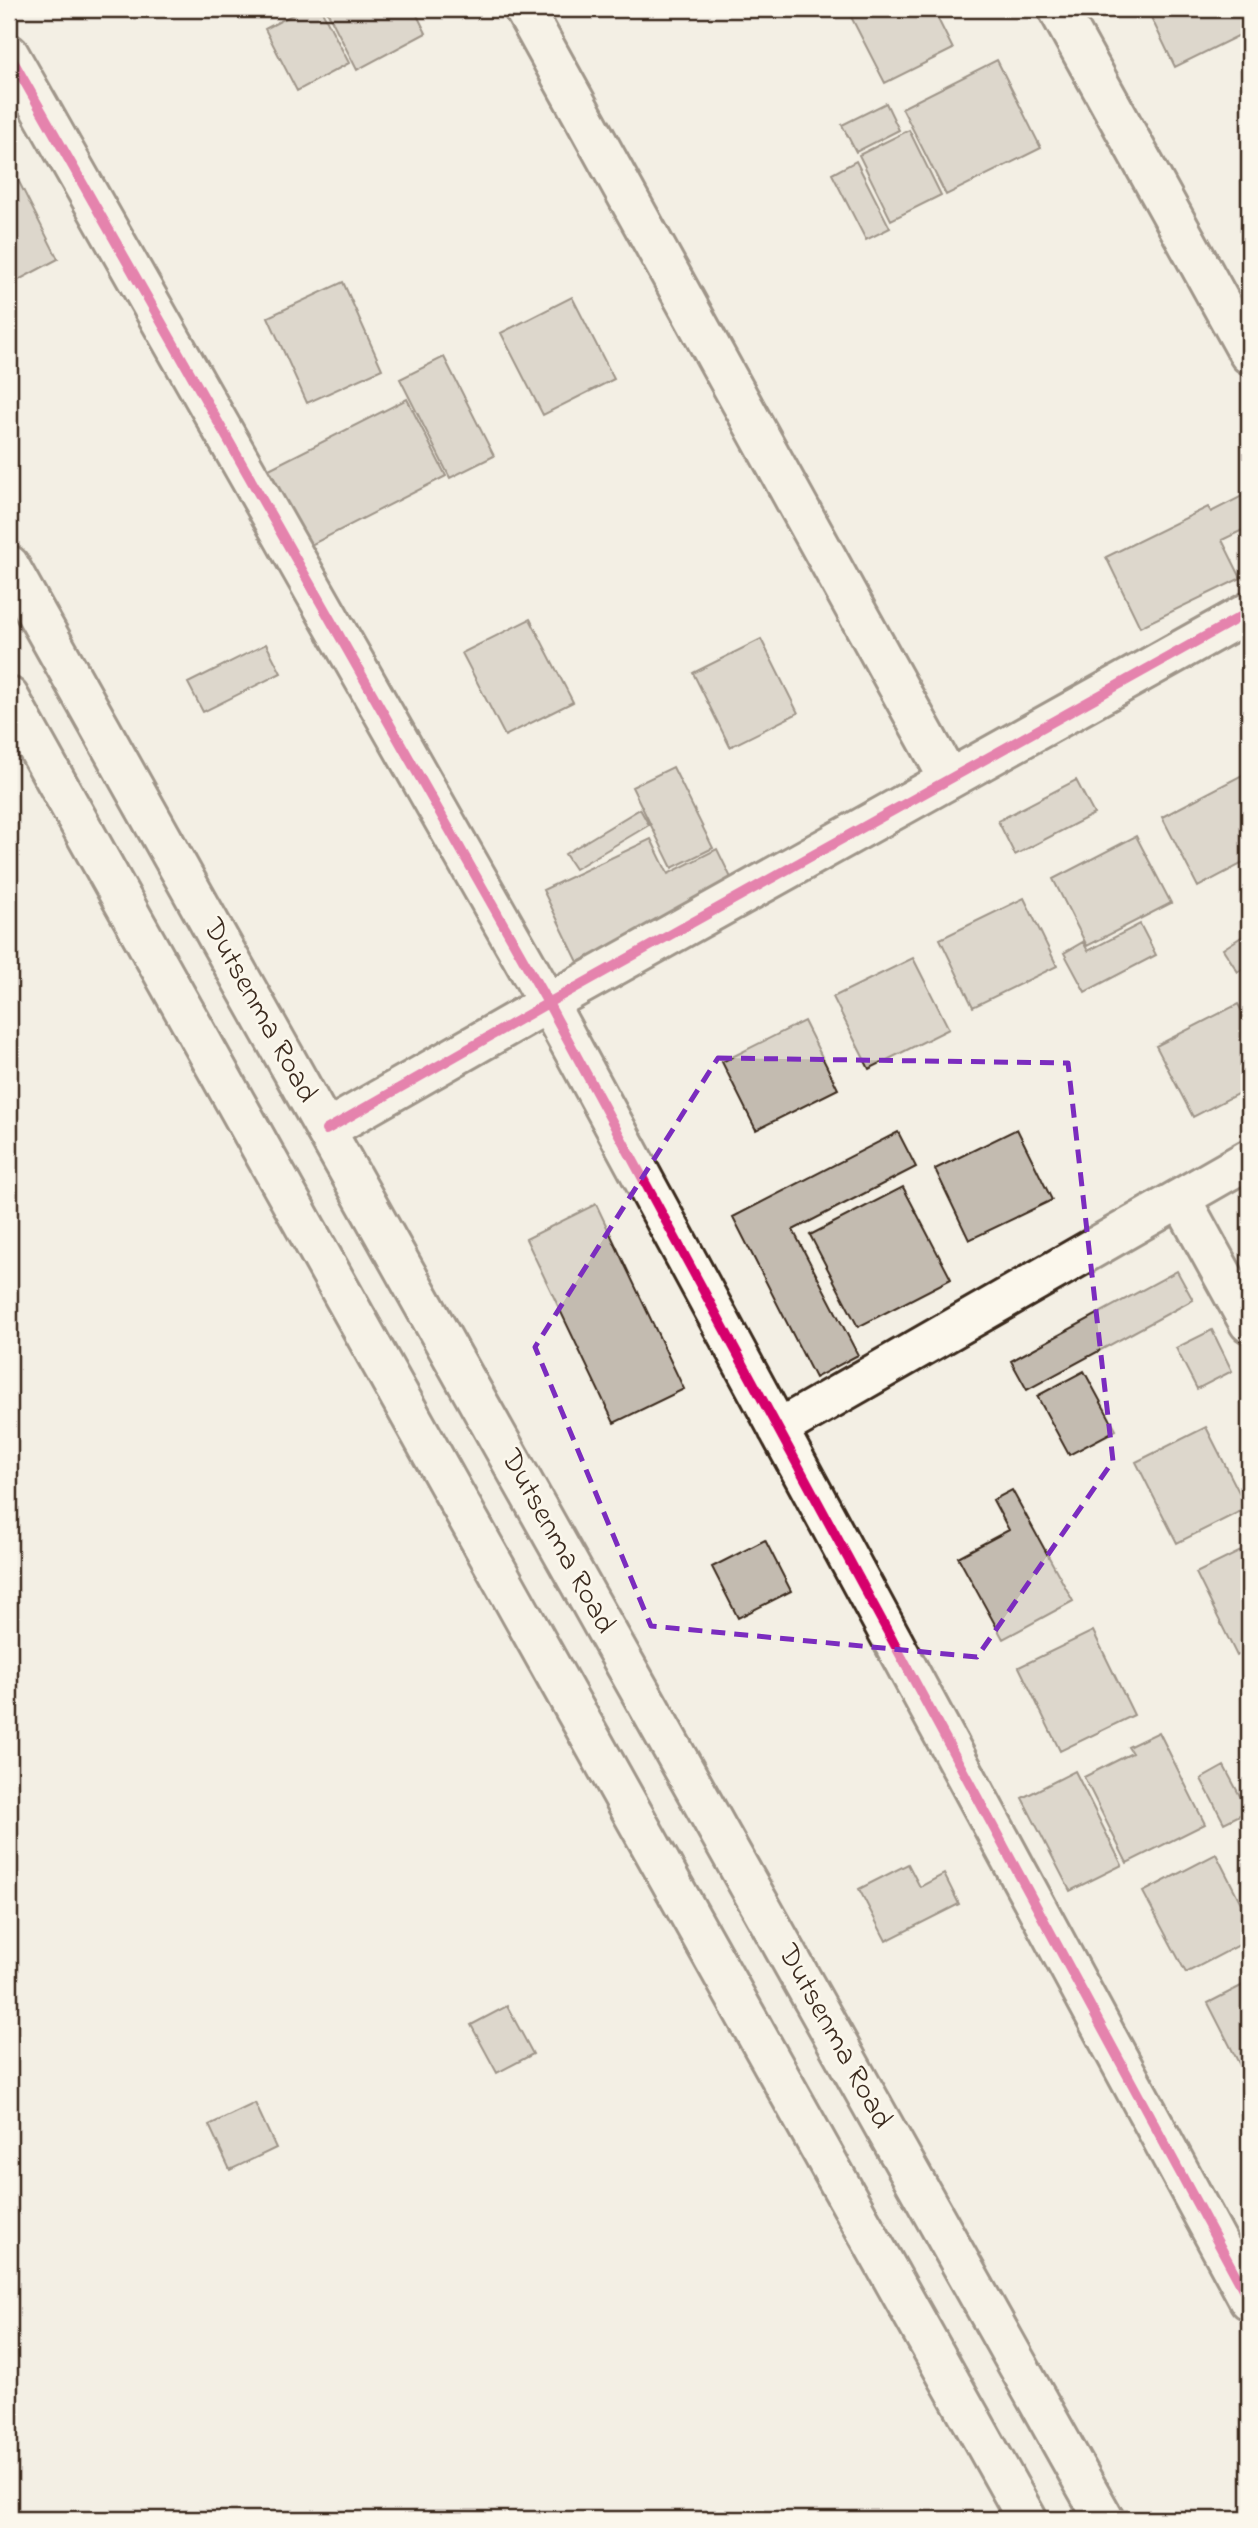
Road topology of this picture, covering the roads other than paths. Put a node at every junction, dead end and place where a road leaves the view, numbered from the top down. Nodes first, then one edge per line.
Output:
1 (524, 9) edge
2 (1058, 9) edge
3 (9, 54) edge
4 (1249, 354) edge
5 (9, 565) edge
6 (1249, 612) edge
7 (9, 697) edge
8 (949, 779) junction
9 (548, 1003) junction
10 (326, 1130) junction
11 (1249, 1159) edge
12 (1181, 1199) junction
13 (1249, 1323) edge
14 (778, 1429) junction
15 (1249, 2300) edge
16 (1027, 2519) edge
17 (1104, 2519) edge

1 - 8 street
2 - 4 street
3 - 9 street
5 - 10 street, Dutsenma Road
6 - 8 street
7 - 16 street
8 - 9 street
9 - 10 street
9 - 14 street
10 - 17 street, Dutsenma Road
11 - 12 street
12 - 13 street
12 - 14 street
14 - 15 street

